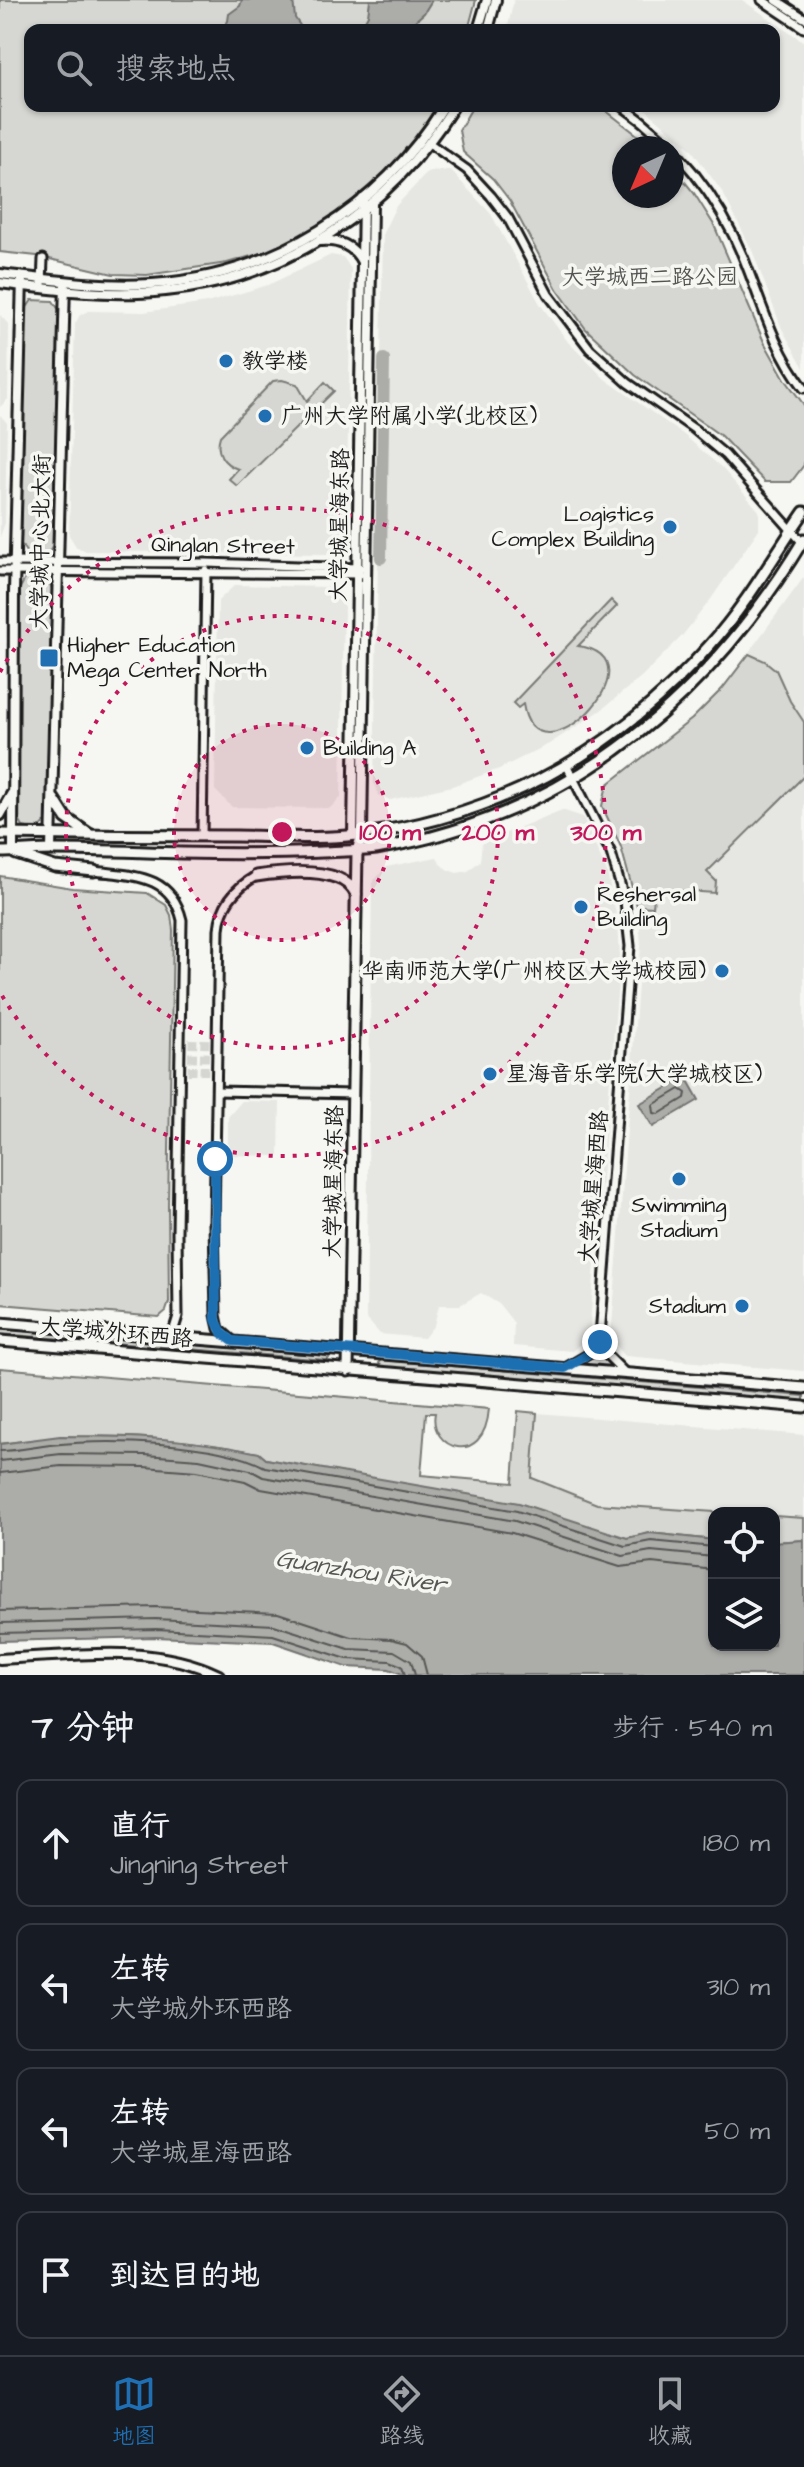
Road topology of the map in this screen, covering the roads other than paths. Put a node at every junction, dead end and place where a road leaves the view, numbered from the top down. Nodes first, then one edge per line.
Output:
1 (487, 0) edge
2 (496, 0) edge
3 (762, 0) edge
4 (776, 0) edge
5 (804, 18) edge
6 (480, 24) edge
7 (490, 24) edge
8 (804, 28) edge
9 (440, 112) edge
10 (450, 112) edge
11 (629, 112) edge
12 (429, 143) junction
13 (368, 201) junction
14 (363, 211) junction
15 (319, 241) junction
16 (43, 259) dead end
17 (362, 263) junction
18 (0, 274) edge
19 (21, 281) junction
20 (0, 283) edge
21 (42, 284) junction
22 (65, 286) junction
23 (804, 388) edge
24 (804, 512) edge
25 (792, 530) junction
26 (803, 540) edge
27 (0, 562) edge
28 (15, 566) junction
29 (58, 567) junction
30 (206, 568) junction
31 (0, 571) edge
32 (360, 571) junction
33 (610, 738) junction
34 (619, 750) junction
35 (567, 766) junction
36 (574, 779) junction
37 (12, 794) junction
38 (54, 799) junction
39 (0, 815) edge
40 (0, 834) edge
41 (13, 835) junction
42 (52, 835) junction
43 (92, 835) junction
44 (357, 835) junction
45 (202, 836) junction
46 (51, 850) junction
47 (357, 851) junction
48 (0, 852) edge
49 (13, 852) junction
50 (94, 871) joint
51 (256, 876) joint
52 (356, 894) junction
53 (217, 1091) junction
54 (353, 1094) junction
55 (0, 1323) edge
56 (167, 1336) junction
57 (600, 1336) junction
58 (0, 1341) edge
59 (236, 1342) junction
60 (349, 1352) junction
61 (377, 1354) junction
62 (565, 1368) junction
63 (348, 1371) junction
64 (377, 1373) junction
65 (626, 1373) junction
66 (804, 1388) edge
67 (804, 1407) edge
68 (0, 1659) edge
69 (219, 1675) edge

1 - 6 main road
2 - 7 main road
3 - 8 street
4 - 5 street
9 - 13 main road
10 - 12 main road
11 - 23 street
12 - 13 main road
12 - 25 street
13 - 14 main road
13 - 22 main road
13 - 32 main road, 大学城星海东路
14 - 15 main road
14 - 17 main road, 大学城星海东路
15 - 17 main road
15 - 22 main road
16 - 21 street
17 - 32 main road, 大学城星海东路
18 - 19 main road
19 - 20 main road
19 - 21 main road
19 - 28 main road, 大学城中心北大街
21 - 22 main road
22 - 29 main road, 大学城中心北大街
24 - 25 main road
25 - 26 street
25 - 33 main road
26 - 34 main road
27 - 28 street, Qinglan Street
28 - 29 street, Qinglan Street
28 - 31 street, Qinglan Street
28 - 37 main road, 大学城中心北大街
29 - 30 street, Qinglan Street
29 - 38 main road, 大学城中心北大街
30 - 32 street, Qinglan Street
30 - 45 street
32 - 44 main road, 大学城星海东路
33 - 34 main road
33 - 35 main road
34 - 36 main road
35 - 36 street, 大学城星海西路
35 - 44 main road
36 - 47 main road
36 - 57 street, 大学城星海西路
37 - 39 main road
37 - 41 main road, 大学城中心北大街
38 - 42 main road, 大学城中心北大街
38 - 43 main road
40 - 41 main road
41 - 42 main road
41 - 49 main road, 大学城中心北大街
42 - 43 main road
42 - 46 main road, 大学城中心北大街
43 - 45 main road
44 - 45 main road
44 - 47 main road, 大学城星海东路
46 - 47 main road
46 - 49 main road
47 - 52 main road, 大学城星海东路
48 - 49 main road
49 - 50 main road
50 - 56 street
51 - 52 main road
51 - 53 street
52 - 54 main road, 大学城星海东路
53 - 54 street
53 - 59 street
54 - 60 main road, 大学城星海东路
55 - 56 main road, 大学城外环西路
56 - 59 main road, 大学城外环西路
57 - 62 street
57 - 65 street
58 - 63 main road, 大学城外环西路
59 - 60 main road, 大学城外环西路
60 - 61 main road, 大学城外环西路
60 - 63 main road, 大学城星海东路
61 - 62 main road, 大学城外环西路
61 - 64 main road
62 - 65 main road, 大学城外环西路
63 - 64 main road, 大学城外环西路
64 - 67 main road, 大学城外环西路
65 - 66 main road, 大学城外环西路
68 - 69 main road

